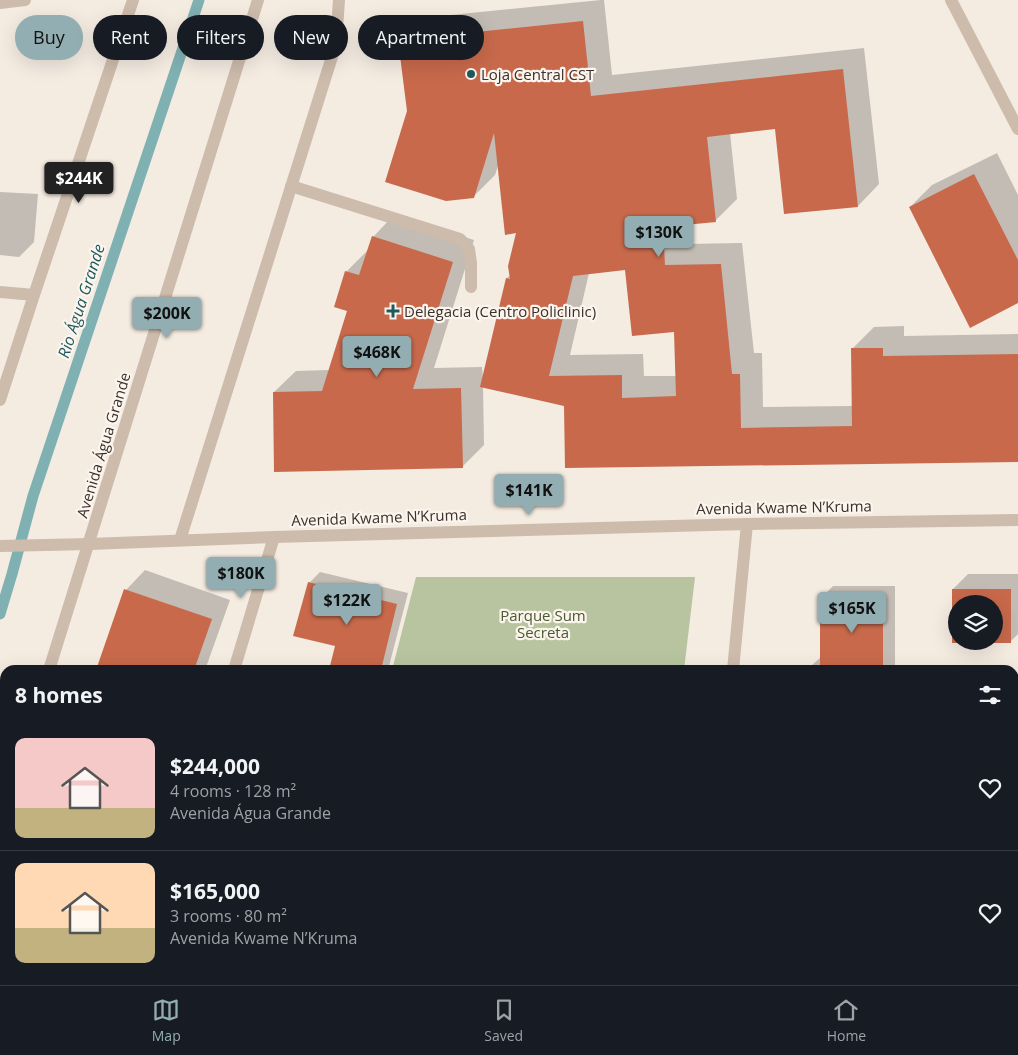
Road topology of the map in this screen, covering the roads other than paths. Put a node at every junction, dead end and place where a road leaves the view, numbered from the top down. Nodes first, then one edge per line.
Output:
1 (25, 0) edge
2 (133, 0) edge
3 (258, 0) edge
4 (339, 0) edge
5 (951, 0) edge
6 (0, 3) edge
7 (1018, 129) edge
8 (291, 186) junction
9 (471, 288) dead end
10 (0, 292) edge
11 (34, 295) junction
12 (0, 400) edge
13 (1018, 520) edge
14 (747, 524) junction
15 (274, 537) junction
16 (180, 540) junction
17 (90, 544) junction
18 (0, 546) edge
19 (51, 665) edge
20 (236, 665) edge
21 (733, 665) edge

1 - 6 street
2 - 11 street
3 - 17 street, Avenida Água Grande
4 - 8 street
5 - 7 street
8 - 9 street
8 - 16 street
10 - 11 street
11 - 12 street
13 - 14 street, Avenida Kwame N’Kruma
14 - 15 street, Avenida Kwame N’Kruma
14 - 21 street
15 - 16 street, Avenida Kwame N’Kruma
15 - 20 street
16 - 17 street, Avenida Kwame N’Kruma
17 - 18 street, Avenida Kwame N’Kruma
17 - 19 street, Avenida Água Grande

